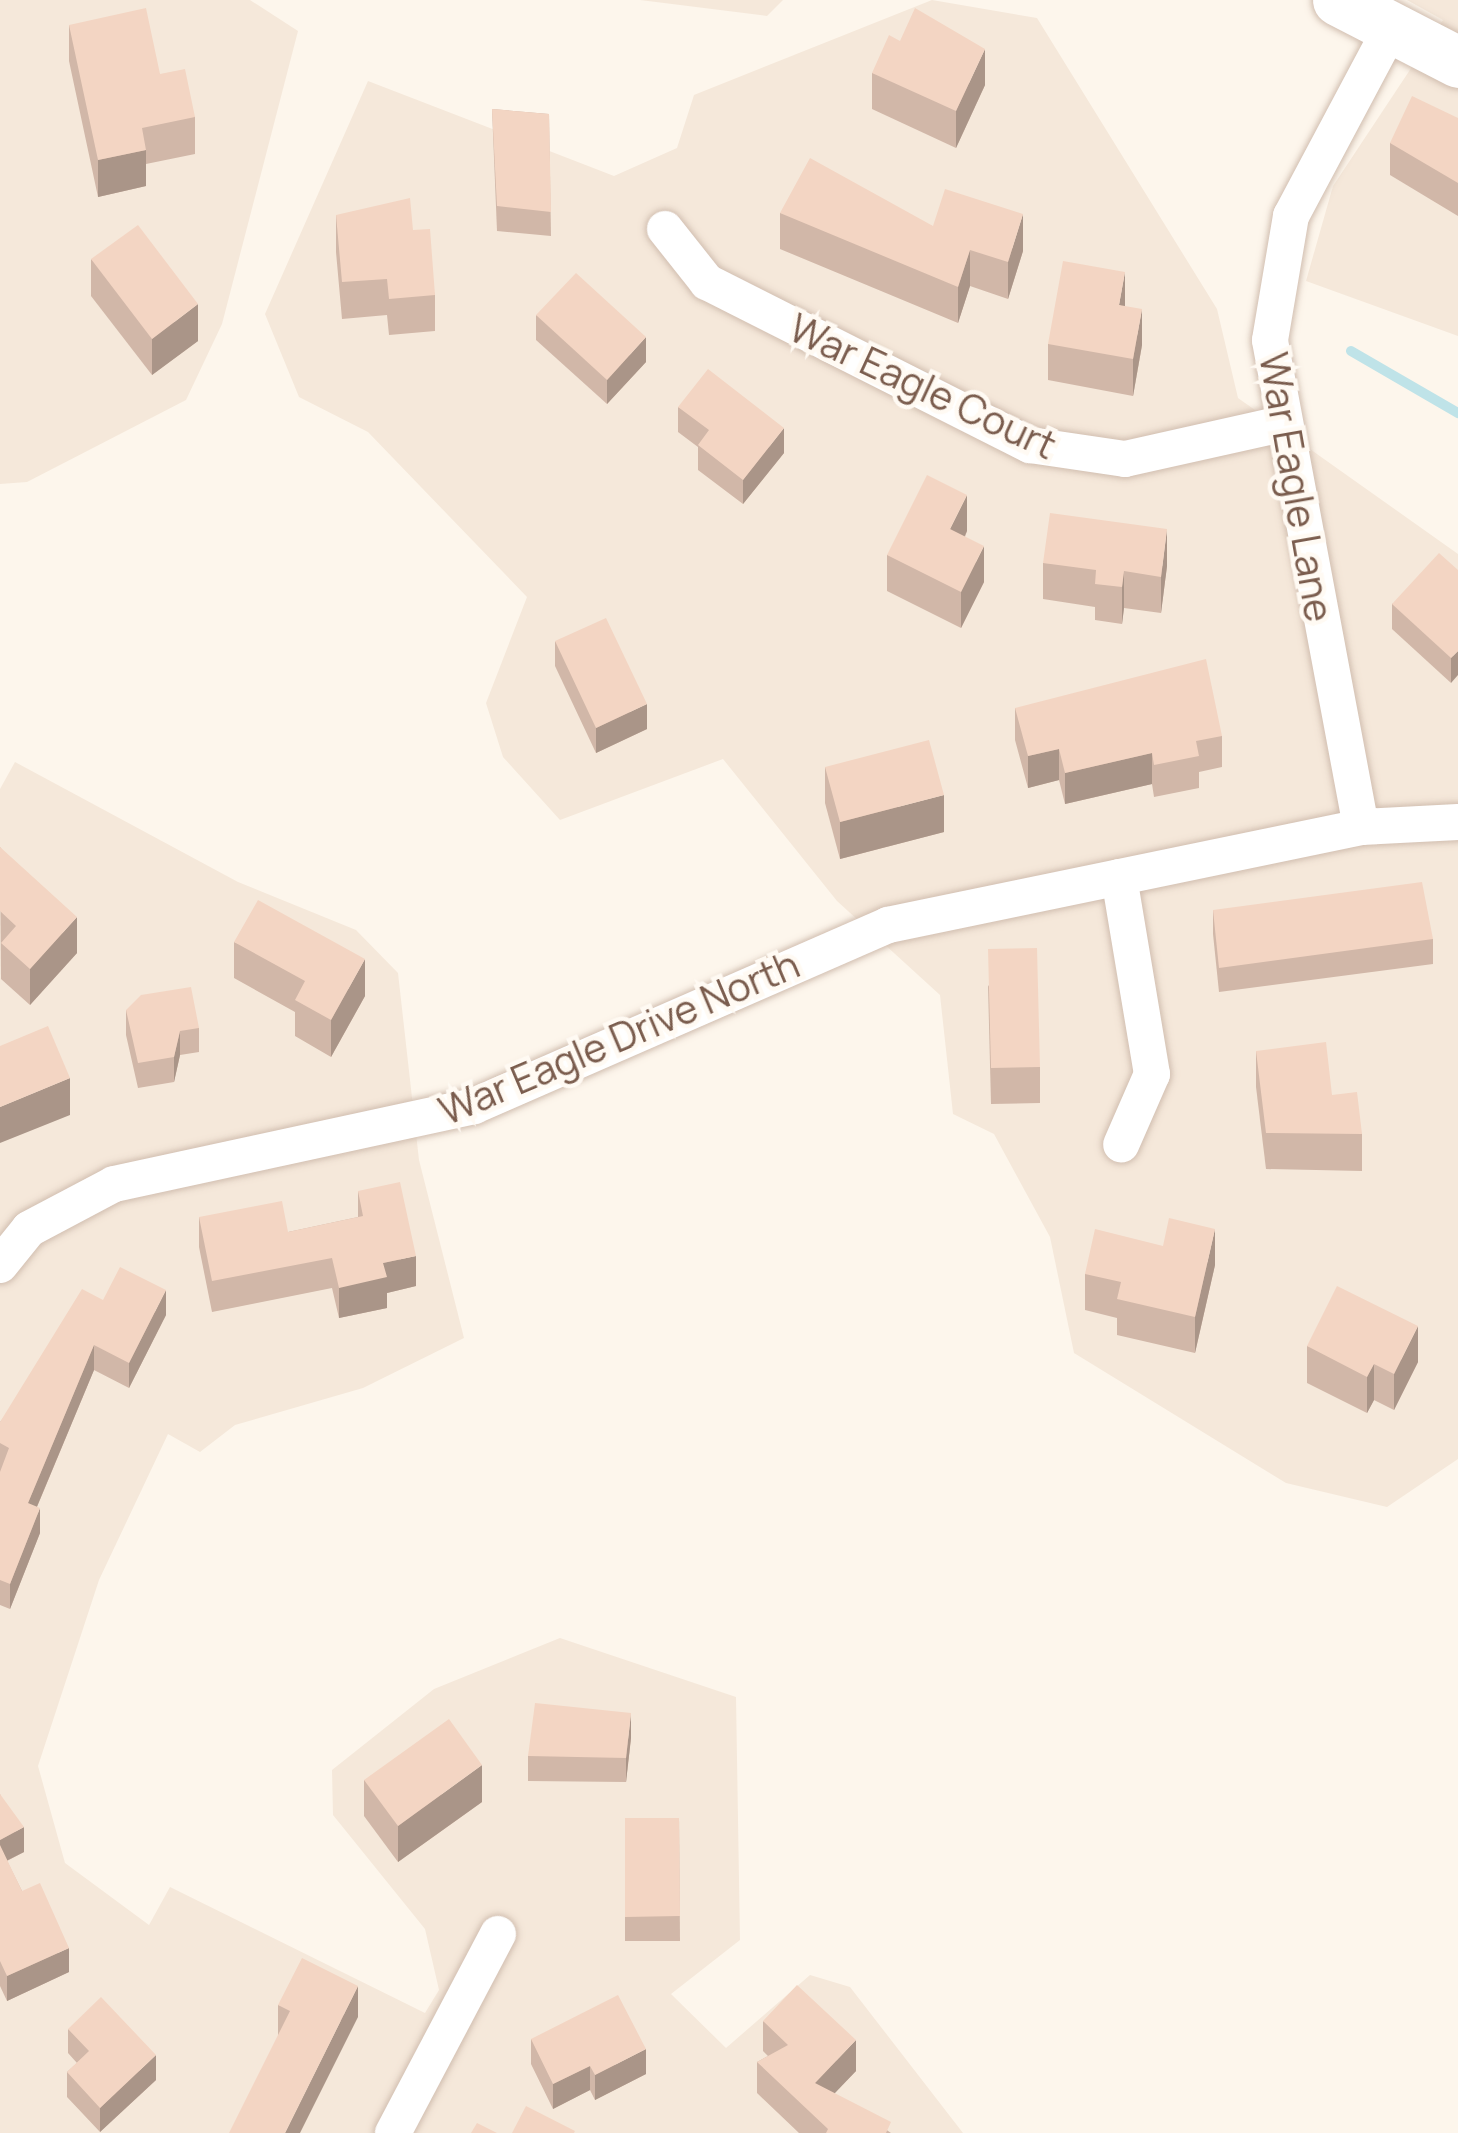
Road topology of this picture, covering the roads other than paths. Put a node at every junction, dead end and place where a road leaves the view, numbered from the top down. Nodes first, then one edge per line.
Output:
1 (1339, 0) edge
2 (1391, 28) junction
3 (1458, 62) edge
4 (665, 229) dead end
5 (1281, 424) junction
6 (1458, 821) edge
7 (1361, 827) junction
8 (1119, 877) junction
9 (1121, 1145) dead end
10 (0, 1264) edge
11 (499, 1934) dead end
12 (393, 2133) edge

1 - 2 street
2 - 3 street
2 - 5 street, War Eagle Lane
4 - 5 street, War Eagle Court
5 - 7 street, War Eagle Lane
6 - 7 street, War Eagle Drive North
7 - 8 street, War Eagle Drive North
8 - 9 street
8 - 10 street, War Eagle Drive North
11 - 12 street

